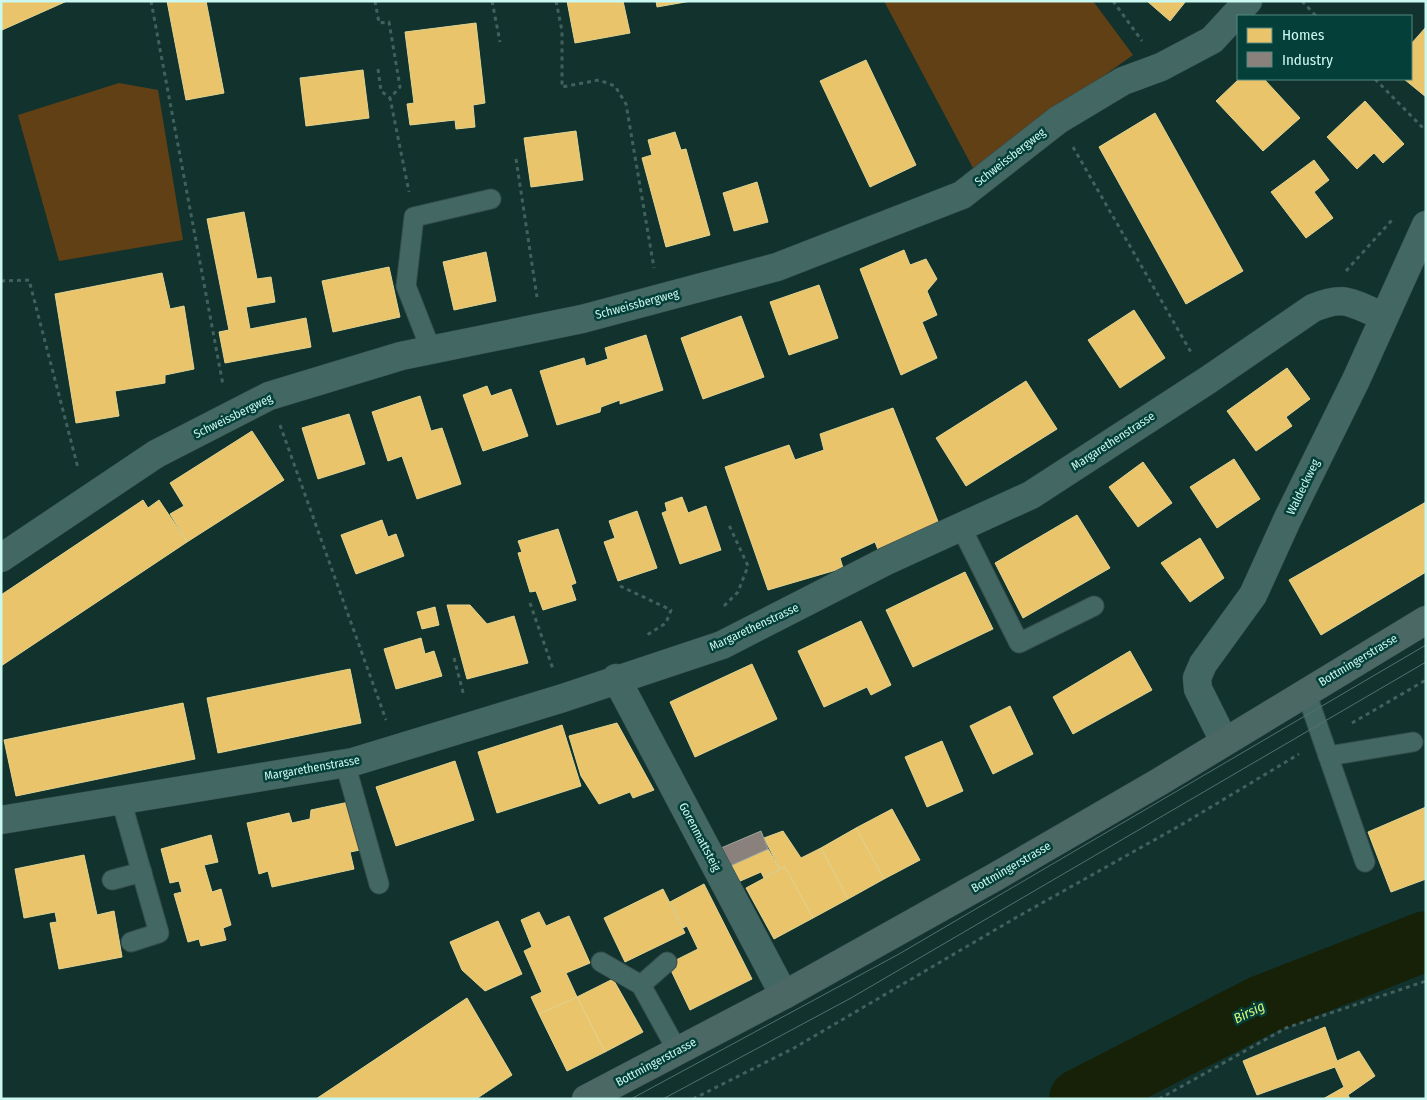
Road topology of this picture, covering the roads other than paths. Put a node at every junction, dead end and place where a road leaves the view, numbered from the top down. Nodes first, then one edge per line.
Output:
1 (1248, 1) edge
2 (491, 199) dead end
3 (1426, 225) edge
4 (1383, 316) junction
5 (431, 350) junction
6 (961, 527) junction
7 (1, 558) edge
8 (1094, 606) dead end
9 (1426, 620) edge
10 (616, 678) junction
11 (1306, 692) junction
12 (1224, 741) junction
13 (1413, 742) dead end
14 (1326, 748) junction
15 (346, 763) junction
16 (121, 800) junction
17 (1, 820) edge
18 (1365, 862) dead end
19 (142, 872) junction
20 (112, 880) dead end
21 (379, 884) dead end
22 (130, 942) dead end
23 (601, 962) dead end
24 (667, 962) dead end
25 (641, 985) junction
26 (784, 995) junction
27 (677, 1050) junction
28 (586, 1099) edge

1 - 5 street, Schweissbergweg
2 - 5 lane
3 - 4 street, Waldeckweg
4 - 6 street, Margarethenstrasse
4 - 12 street, Waldeckweg
5 - 7 street, Schweissbergweg
6 - 8 lane
6 - 10 street, Margarethenstrasse
9 - 11 main road, Bottmingerstrasse
10 - 15 street, Margarethenstrasse
10 - 26 street, Gorenmattsteig
11 - 12 main road, Bottmingerstrasse
11 - 14 lane
12 - 26 main road, Bottmingerstrasse
13 - 14 lane
14 - 18 lane
15 - 16 street, Margarethenstrasse
15 - 21 lane
16 - 17 street, Margarethenstrasse
16 - 19 lane
19 - 20 lane
19 - 22 lane
23 - 25 lane
24 - 25 lane
25 - 27 lane
26 - 27 main road, Bottmingerstrasse
27 - 28 main road, Bottmingerstrasse

